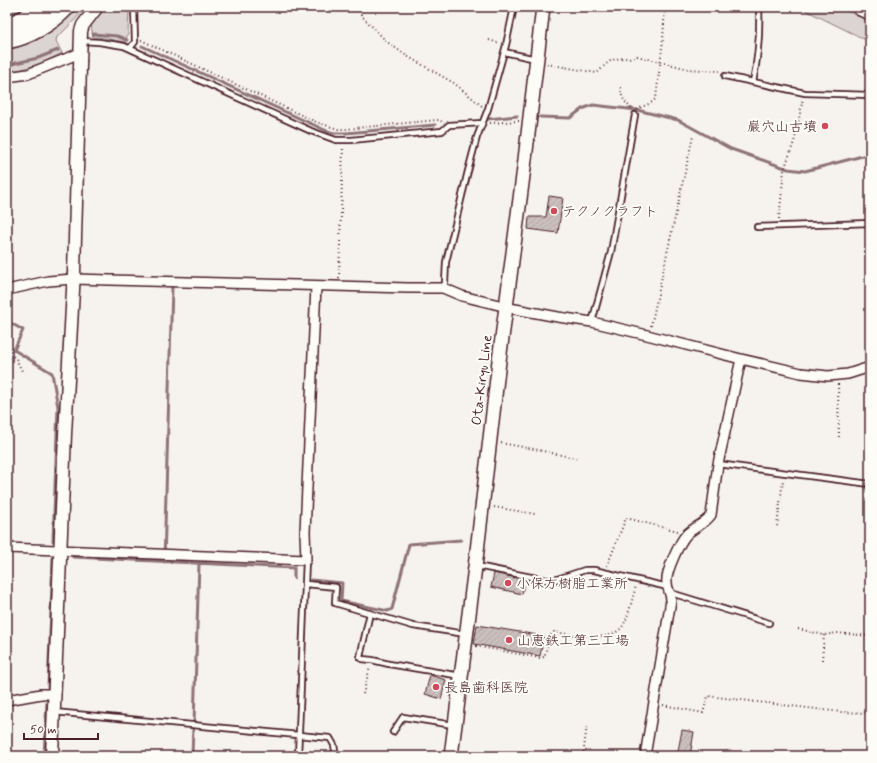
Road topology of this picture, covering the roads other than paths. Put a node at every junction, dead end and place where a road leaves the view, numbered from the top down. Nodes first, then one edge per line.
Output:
1 (41, 7) edge
2 (66, 7) edge
3 (97, 7) edge
4 (134, 7) edge
5 (514, 7) edge
6 (543, 7) edge
7 (759, 7) edge
8 (861, 7) edge
9 (870, 11) edge
10 (7, 25) edge
11 (7, 40) edge
12 (81, 47) junction
13 (130, 48) junction
14 (504, 52) junction
15 (540, 61) junction
16 (725, 76) dead end
17 (7, 77) edge
18 (754, 82) junction
19 (870, 95) edge
20 (635, 115) dead end
21 (482, 123) junction
22 (870, 223) edge
23 (758, 227) dead end
24 (73, 279) junction
25 (316, 286) junction
26 (443, 288) junction
27 (7, 290) edge
28 (506, 307) junction
29 (592, 322) junction
30 (741, 359) junction
31 (870, 367) edge
32 (718, 464) junction
33 (870, 484) edge
34 (7, 548) edge
35 (61, 550) junction
36 (306, 560) junction
37 (475, 565) junction
38 (306, 584) junction
39 (669, 590) junction
40 (370, 613) junction
41 (769, 624) dead end
42 (466, 639) junction
43 (461, 677) junction
44 (55, 694) junction
45 (7, 700) edge
46 (54, 712) junction
47 (455, 726) junction
48 (393, 732) dead end
49 (299, 734) junction
50 (52, 756) edge
51 (298, 756) edge
52 (336, 756) edge
53 (451, 756) edge
54 (645, 756) edge

1 - 10 highway
2 - 11 highway
3 - 12 street
4 - 13 lane
5 - 14 lane
6 - 15 main road, Ota-Kiryu Line
7 - 18 lane
8 - 9 highway
12 - 13 lane
12 - 17 street
12 - 24 street
13 - 21 lane
14 - 15 lane
14 - 21 lane
15 - 28 main road, Ota-Kiryu Line
16 - 18 lane
18 - 19 lane
20 - 29 lane
21 - 26 lane
22 - 23 lane
24 - 25 street
24 - 27 street
24 - 35 street
25 - 26 street
25 - 36 street
26 - 28 street
28 - 29 street
28 - 37 main road, Ota-Kiryu Line
29 - 30 street
30 - 31 street
30 - 32 street
32 - 33 lane
32 - 39 street
34 - 35 street
35 - 36 street
35 - 44 street
36 - 38 lane
37 - 39 lane
37 - 42 main road, Ota-Kiryu Line
38 - 40 lane
38 - 49 lane
39 - 41 lane
39 - 54 street
40 - 42 lane
40 - 43 lane
42 - 43 main road, Ota-Kiryu Line
43 - 47 main road, Ota-Kiryu Line
44 - 45 street
44 - 46 street
46 - 49 lane
46 - 50 street
47 - 48 lane
47 - 53 main road, Ota-Kiryu Line
49 - 51 lane
49 - 52 lane

